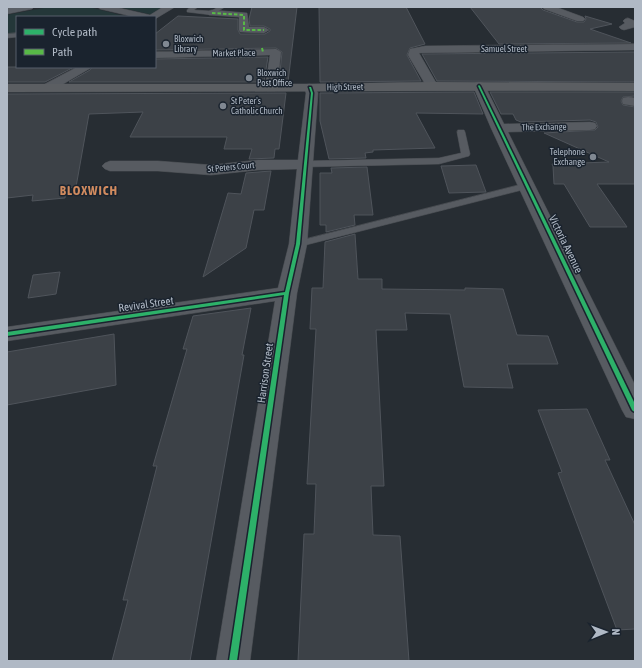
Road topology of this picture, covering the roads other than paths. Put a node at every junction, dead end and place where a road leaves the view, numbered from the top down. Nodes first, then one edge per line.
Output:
1 (29, 7) edge
2 (103, 7) edge
3 (170, 7) edge
4 (195, 7) edge
5 (222, 7) edge
6 (546, 7) edge
7 (7, 11) edge
8 (212, 13) junction
9 (144, 16) edge
10 (154, 16) edge
11 (580, 19) dead end
12 (264, 30) dead end
13 (635, 48) edge
14 (156, 55) edge
15 (83, 68) edge
16 (432, 86) junction
17 (479, 86) junction
18 (635, 87) edge
19 (7, 88) edge
20 (49, 88) junction
21 (271, 88) junction
22 (311, 90) junction
23 (590, 126) dead end
24 (498, 128) junction
25 (461, 132) dead end
26 (304, 164) junction
27 (110, 166) dead end
28 (158, 166) junction
29 (150, 183) dead end
30 (527, 186) junction
31 (298, 244) junction
32 (287, 294) junction
33 (7, 334) edge
34 (635, 410) edge
35 (233, 661) edge

1 - 7 main road
2 - 9 street
3 - 10 street
4 - 8 lane
5 - 8 lane
6 - 11 street
8 - 12 street
13 - 16 street, Samuel Street
14 - 21 street, Market Place
15 - 20 street
16 - 17 highway, High Street
16 - 22 highway, High Street
17 - 18 highway, High Street
17 - 24 street, Victoria Avenue
19 - 20 highway, High Street
20 - 21 highway, High Street
21 - 22 highway, High Street
22 - 26 street, Harrison Street
23 - 24 street, The Exchange
24 - 30 street, Victoria Avenue
25 - 26 lane
26 - 28 street, St Peters Court
26 - 31 street, Harrison Street
27 - 28 street, St Peters Court
28 - 29 street
30 - 31 lane
30 - 34 street, Victoria Avenue
31 - 32 street, Harrison Street
32 - 33 street, Revival Street
32 - 35 street, Harrison Street

